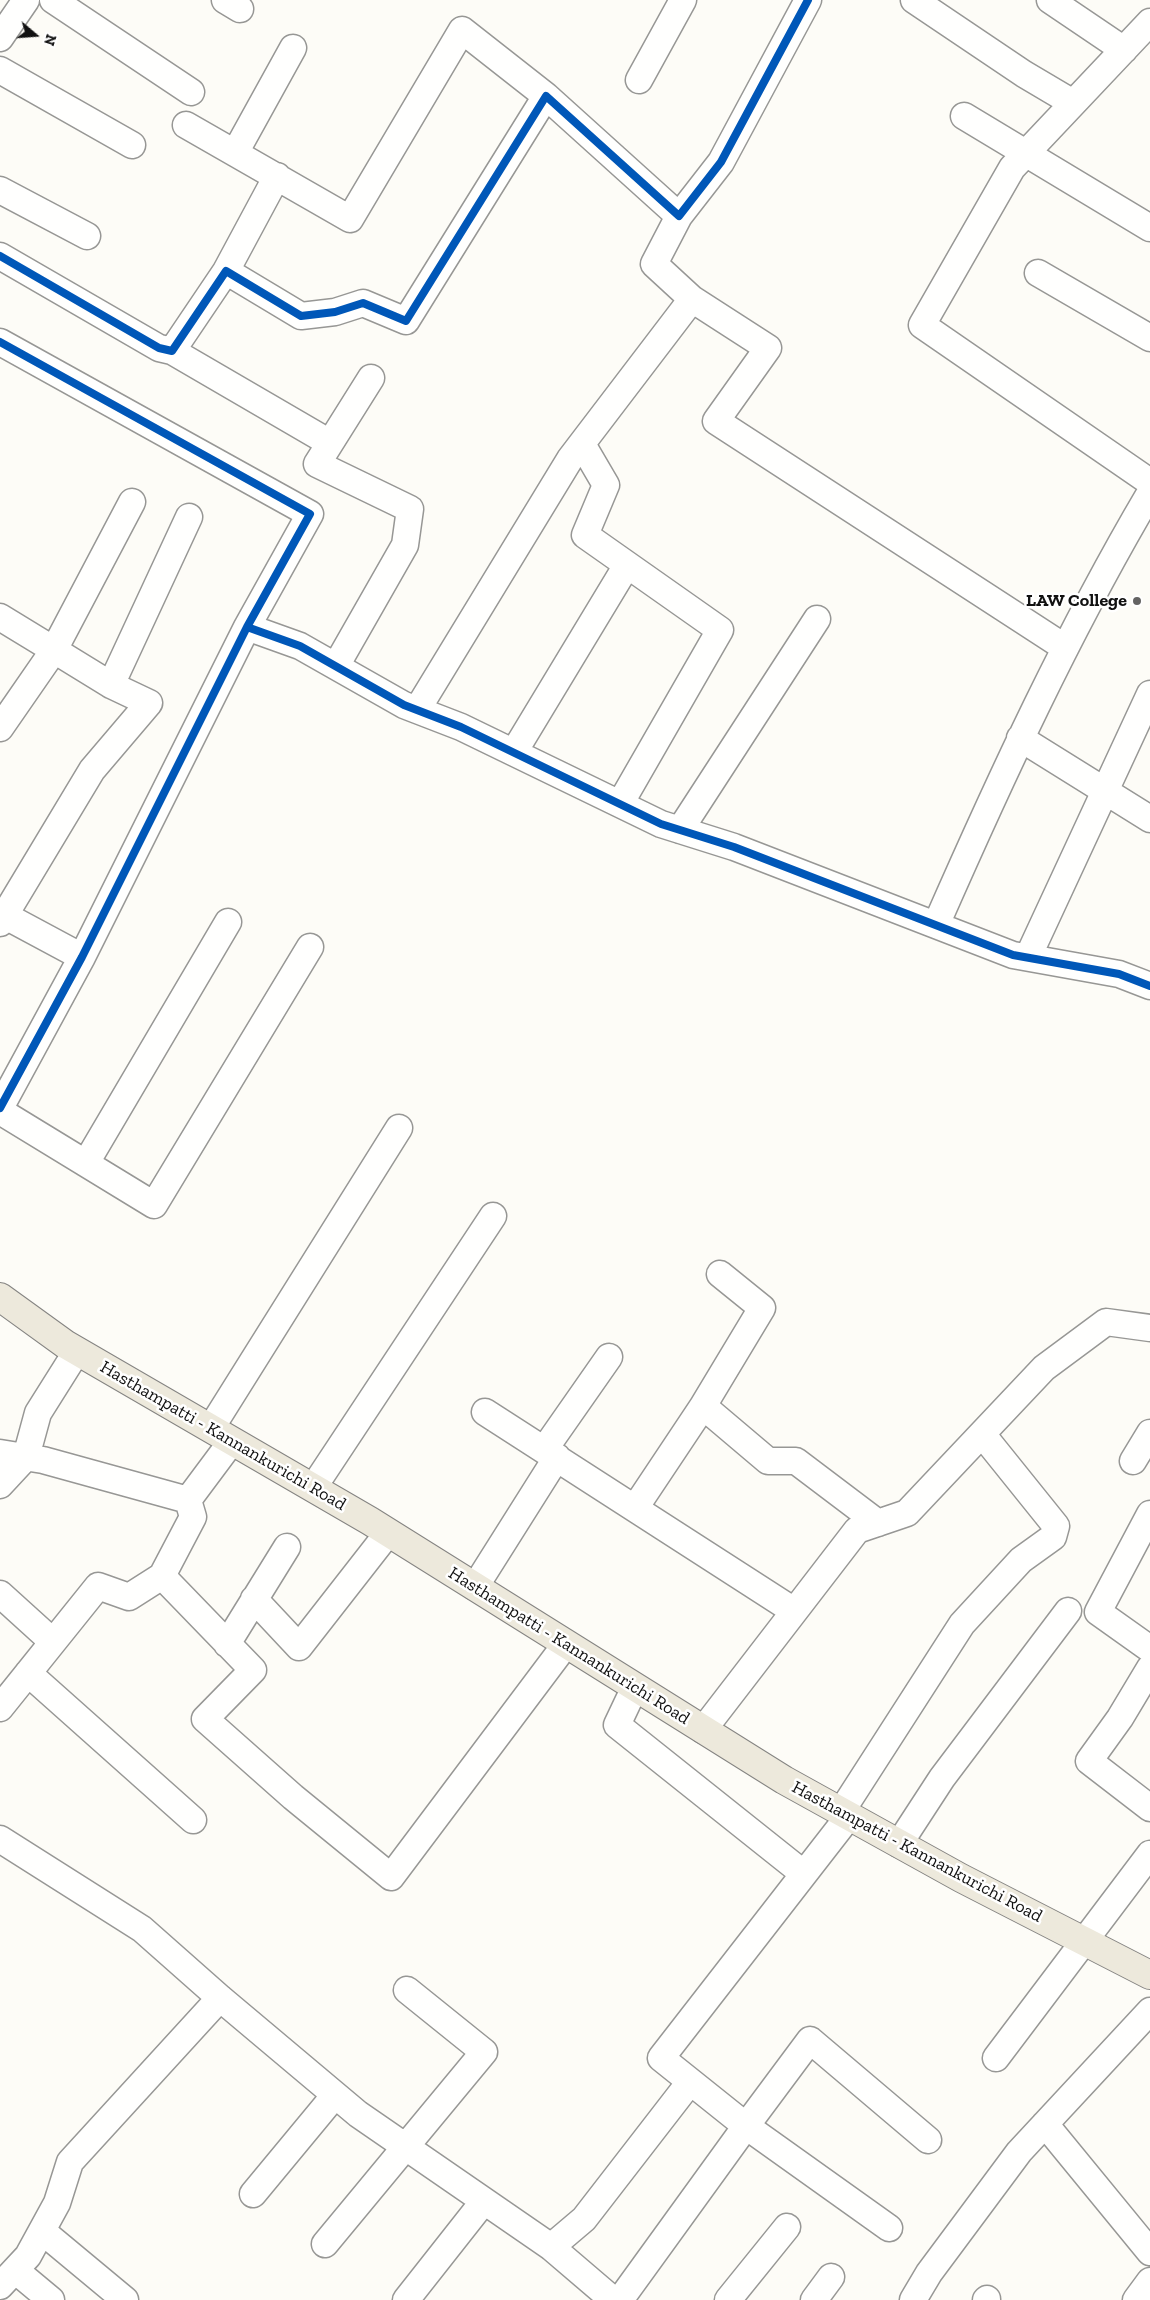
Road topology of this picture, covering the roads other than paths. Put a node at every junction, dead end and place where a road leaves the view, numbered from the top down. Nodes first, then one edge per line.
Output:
1 (26, 0) edge
2 (53, 0) edge
3 (683, 0) edge
4 (808, 0) edge
5 (914, 0) edge
6 (1050, 0) edge
7 (1150, 22) edge
8 (0, 36) edge
9 (293, 48) dead end
10 (1124, 50) junction
11 (0, 70) edge
12 (639, 80) dead end
13 (191, 92) dead end
14 (546, 96) junction
15 (1073, 103) junction
16 (964, 116) dead end
17 (186, 125) dead end
18 (132, 145) dead end
19 (235, 153) junction
20 (1025, 154) junction
21 (277, 176) junction
22 (0, 190) edge
23 (679, 216) junction
24 (1150, 228) edge
25 (87, 236) dead end
26 (0, 256) edge
27 (226, 271) junction
28 (1038, 274) dead end
29 (692, 299) junction
30 (1150, 338) edge
31 (0, 342) edge
32 (172, 351) junction
33 (371, 378) dead end
34 (330, 443) junction
35 (582, 444) junction
36 (1150, 482) edge
37 (1150, 493) edge
38 (132, 502) dead end
39 (189, 517) dead end
40 (627, 564) junction
41 (0, 617) edge
42 (817, 619) dead end
43 (247, 627) junction
44 (1064, 647) junction
45 (54, 650) junction
46 (336, 666) junction
47 (111, 685) junction
48 (1150, 694) edge
49 (416, 710) junction
50 (0, 728) edge
51 (1020, 738) junction
52 (514, 752) junction
53 (1105, 792) junction
54 (620, 804) junction
55 (1150, 819) edge
56 (680, 830) junction
57 (1, 917) edge
58 (228, 922) dead end
59 (936, 925) junction
60 (310, 947) dead end
61 (82, 957) junction
62 (1028, 957) junction
63 (1150, 986) edge
64 (0, 1110) edge
65 (399, 1128) dead end
66 (86, 1163) junction
67 (493, 1216) dead end
68 (720, 1274) dead end
69 (0, 1297) edge
70 (1150, 1328) edge
71 (77, 1351) junction
72 (609, 1357) dead end
73 (703, 1406) junction
74 (485, 1412) dead end
75 (1150, 1433) edge
76 (982, 1434) junction
77 (221, 1435) junction
78 (0, 1453) edge
79 (550, 1454) junction
80 (26, 1458) junction
81 (1133, 1461) dead end
82 (0, 1485) edge
83 (313, 1488) junction
84 (188, 1500) junction
85 (635, 1508) junction
86 (1150, 1514) edge
87 (878, 1523) junction
88 (388, 1533) junction
89 (287, 1547) dead end
90 (162, 1576) junction
91 (475, 1587) junction
92 (0, 1594) edge
93 (254, 1600) junction
94 (794, 1611) junction
95 (1068, 1611) dead end
96 (53, 1642) junction
97 (227, 1644) junction
98 (566, 1644) junction
99 (1150, 1649) edge
100 (1150, 1668) edge
101 (28, 1674) junction
102 (635, 1687) junction
103 (0, 1708) edge
104 (703, 1730) junction
105 (1150, 1808) edge
106 (845, 1814) junction
107 (193, 1820) dead end
108 (0, 1838) edge
109 (899, 1844) junction
110 (1150, 1854) edge
111 (804, 1874) junction
112 (1083, 1941) junction
113 (1150, 1975) edge
114 (407, 1990) dead end
115 (220, 1998) junction
116 (1150, 2011) edge
117 (996, 2058) dead end
118 (690, 2082) junction
119 (335, 2095) junction
120 (1045, 2124) junction
121 (746, 2126) junction
122 (928, 2140) dead end
123 (404, 2146) junction
124 (253, 2194) dead end
125 (484, 2201) junction
126 (787, 2227) dead end
127 (889, 2228) dead end
128 (42, 2231) junction
129 (326, 2244) dead end
130 (551, 2247) junction
131 (1150, 2252) edge
132 (831, 2277) dead end
133 (7, 2278) edge
134 (1150, 2281) edge
135 (51, 2300) edge
136 (126, 2300) edge
137 (406, 2300) edge
138 (613, 2300) edge
139 (620, 2300) edge
140 (728, 2300) edge
141 (814, 2300) edge
142 (913, 2300) edge
143 (1136, 2300) edge

1 - 8 street
2 - 13 street
3 - 12 street
4 - 23 street
5 - 15 street
6 - 10 street
7 - 10 street
9 - 19 street
10 - 15 street
11 - 18 street
14 - 21 street
14 - 23 street
14 - 27 street
15 - 20 street
16 - 20 street
17 - 19 street
19 - 21 street
20 - 24 street
20 - 36 street
21 - 27 street
22 - 25 street
23 - 29 street
26 - 32 street
27 - 32 street
28 - 30 street
29 - 35 street
29 - 44 street
31 - 43 street
32 - 34 street
33 - 34 street
34 - 46 street
35 - 40 street
35 - 49 street
37 - 44 street
38 - 45 street
39 - 47 street
40 - 52 street
40 - 54 street
41 - 45 street
42 - 56 street
43 - 46 street
43 - 61 street
44 - 51 street
45 - 47 street
45 - 50 street
46 - 49 street
47 - 57 street
48 - 53 street
49 - 52 street
51 - 53 street
51 - 59 street
52 - 54 street
53 - 55 street
53 - 62 street
54 - 56 street
56 - 59 street
57 - 61 street
58 - 66 street
59 - 62 street
60 - 66 street
61 - 64 street
62 - 63 street
64 - 66 street
65 - 77 street
67 - 83 street
68 - 73 street
69 - 71 main road, Hasthampatti - Kannankurichi Road
70 - 76 street
71 - 77 main road, Hasthampatti - Kannankurichi Road
71 - 80 street
72 - 79 street
73 - 85 street
73 - 87 street
74 - 79 street
75 - 81 street
76 - 87 street
76 - 106 street
77 - 83 main road, Hasthampatti - Kannankurichi Road
77 - 84 street
78 - 80 street
79 - 85 street
79 - 91 street
80 - 82 street
80 - 84 street
83 - 88 main road, Hasthampatti - Kannankurichi Road
84 - 90 street
85 - 94 street
86 - 99 street
87 - 94 street
88 - 91 main road, Hasthampatti - Kannankurichi Road
88 - 93 street
89 - 93 street
90 - 96 street
90 - 97 street
91 - 98 main road, Hasthampatti - Kannankurichi Road
92 - 96 street
93 - 97 street
94 - 104 street
95 - 109 street
96 - 101 street
97 - 98 street
98 - 102 main road, Hasthampatti - Kannankurichi Road
100 - 105 street
101 - 103 street
101 - 107 street
102 - 104 main road, Hasthampatti - Kannankurichi Road
102 - 111 street
104 - 106 main road, Hasthampatti - Kannankurichi Road
106 - 109 main road, Hasthampatti - Kannankurichi Road
106 - 111 street
108 - 115 street
109 - 112 main road, Hasthampatti - Kannankurichi Road
110 - 112 street
111 - 118 street
112 - 113 main road, Hasthampatti - Kannankurichi Road
112 - 117 street
114 - 123 street
115 - 119 street
115 - 128 street
116 - 120 street
118 - 121 street
118 - 130 street
119 - 123 street
119 - 124 street
120 - 131 street
120 - 142 street
121 - 122 street
121 - 127 street
121 - 139 street
123 - 125 street
123 - 129 street
125 - 130 street
125 - 137 street
126 - 140 street
128 - 133 street
128 - 136 street
130 - 138 street
132 - 141 street
133 - 135 street
134 - 143 street

